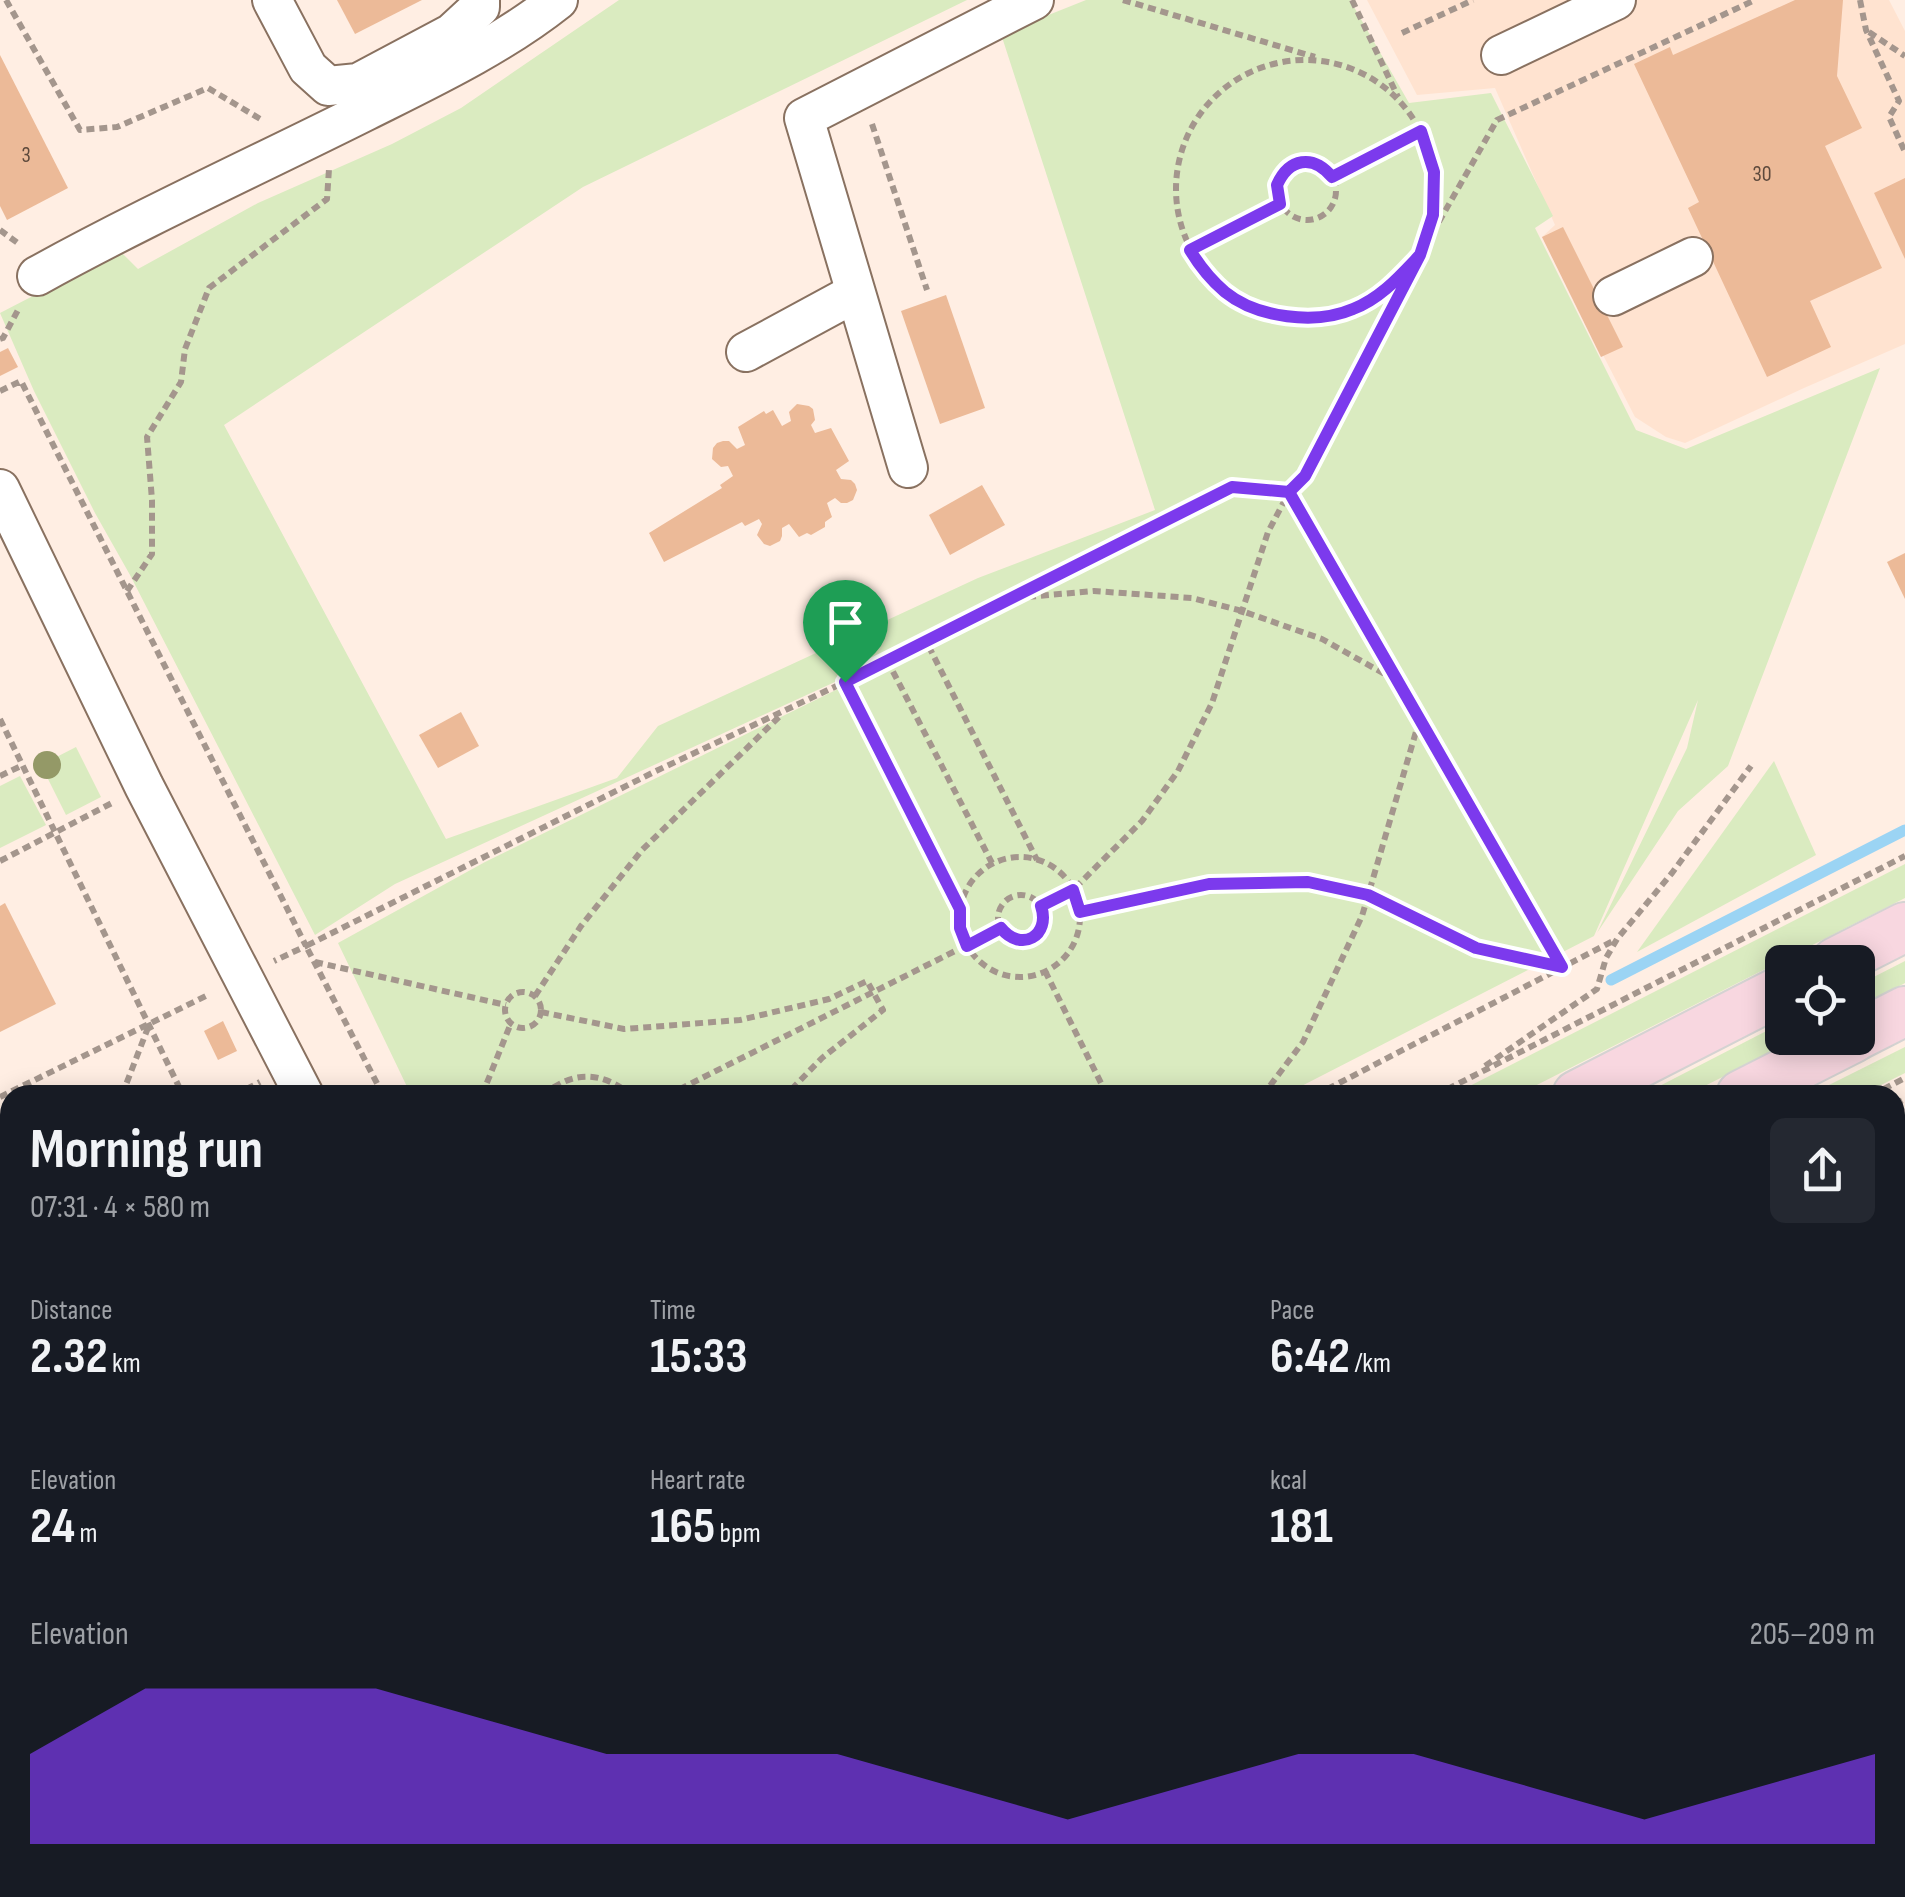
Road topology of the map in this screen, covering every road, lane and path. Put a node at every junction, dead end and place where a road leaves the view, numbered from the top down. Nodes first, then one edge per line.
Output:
1 (6, 0) edge
2 (272, 0) edge
3 (480, 0) edge
4 (558, 0) edge
5 (1034, 0) edge
6 (1123, 0) edge
7 (1352, 0) edge
8 (1473, 0) edge
9 (1616, 0) edge
10 (1755, 0) edge
11 (1860, 0) edge
12 (1866, 30) junction
13 (1402, 34) dead end
14 (1502, 55) dead end
15 (1905, 56) edge
16 (1326, 60) junction
17 (861, 89) junction
18 (1399, 98) junction
19 (1421, 131) junction
20 (316, 136) junction
21 (1905, 152) edge
22 (1332, 177) junction
23 (1280, 204) junction
24 (1190, 250) junction
25 (1420, 255) junction
26 (1694, 257) dead end
27 (36, 276) dead end
28 (927, 290) dead end
29 (856, 293) junction
30 (1614, 296) dead end
31 (746, 352) dead end
32 (0, 391) edge
33 (908, 468) dead end
34 (0, 489) edge
35 (1289, 492) junction
36 (127, 591) junction
37 (1008, 599) junction
38 (1242, 612) junction
39 (926, 640) junction
40 (887, 660) junction
41 (845, 682) junction
42 (1400, 683) junction
43 (786, 710) junction
44 (1420, 718) junction
45 (0, 719) edge
46 (22, 764) junction
47 (1751, 766) dead end
48 (0, 776) edge
49 (144, 786) junction
50 (56, 833) junction
51 (1905, 856) edge
52 (1037, 860) junction
53 (0, 861) edge
54 (992, 863) junction
55 (1073, 890) junction
56 (1368, 895) junction
57 (1041, 906) junction
58 (960, 909) junction
59 (1080, 912) junction
60 (1001, 928) junction
61 (1905, 928) edge
62 (1616, 939) junction
63 (1870, 945) edge
64 (306, 946) junction
65 (967, 946) junction
66 (314, 962) junction
67 (263, 967) dead end
68 (1562, 967) junction
69 (1045, 971) junction
70 (874, 993) junction
71 (535, 996) junction
72 (1765, 999) edge
73 (506, 1005) junction
74 (1905, 1011) edge
75 (541, 1012) junction
76 (510, 1023) junction
77 (150, 1024) junction
78 (1875, 1026) edge
79 (1819, 1055) edge
80 (1460, 1083) junction
81 (25, 1085) edge
82 (126, 1085) edge
83 (178, 1085) edge
84 (299, 1085) edge
85 (378, 1085) edge
86 (486, 1085) edge
87 (556, 1085) edge
88 (618, 1085) edge
89 (688, 1085) edge
90 (796, 1085) edge
91 (1102, 1085) edge
92 (1271, 1085) edge
93 (1335, 1085) edge
94 (1456, 1085) edge
95 (1597, 1085) edge
96 (1761, 1085) edge

1 - 20 path
2 - 3 lane
4 - 20 lane
5 - 17 lane
6 - 16 path
7 - 18 path
8 - 13 path
9 - 14 lane
10 - 25 path
11 - 12 path
12 - 15 path
12 - 21 path
16 - 18 path
16 - 24 path
17 - 28 path
17 - 29 lane
18 - 19 path
19 - 22 path
19 - 25 path
20 - 27 lane
20 - 36 path
22 - 23 path
22 - 23 path
23 - 24 path
24 - 25 path
25 - 35 path
26 - 30 lane
29 - 31 lane
29 - 33 lane
32 - 36 path
34 - 49 lane
35 - 37 path
35 - 38 path
35 - 42 path
36 - 64 path
37 - 38 path
37 - 39 path
38 - 42 path
38 - 55 path
39 - 40 path
39 - 52 path
40 - 41 path
40 - 54 path
41 - 43 path
41 - 58 path
42 - 44 path
43 - 64 path
43 - 71 path
44 - 56 path
44 - 68 path
45 - 46 path
46 - 48 path
46 - 50 path
47 - 62 path
49 - 50 path
49 - 84 lane
50 - 53 path
50 - 77 path
51 - 80 path
52 - 54 path
52 - 55 path
54 - 58 path
55 - 57 path
55 - 59 path
56 - 59 path
56 - 68 path
56 - 92 path
57 - 60 path
57 - 60 path
58 - 65 path
59 - 69 path
60 - 65 path
61 - 63 main road
62 - 68 path
62 - 80 path
64 - 66 path
64 - 67 path
65 - 69 path
65 - 70 path
66 - 73 path
66 - 85 path
68 - 93 path
69 - 91 path
70 - 75 path
70 - 89 path
70 - 90 path
71 - 73 path
71 - 75 path
72 - 95 main road
73 - 76 path
74 - 78 main road
75 - 76 path
76 - 86 path
77 - 81 path
77 - 82 path
77 - 83 path
79 - 96 main road
80 - 94 path
87 - 88 path

